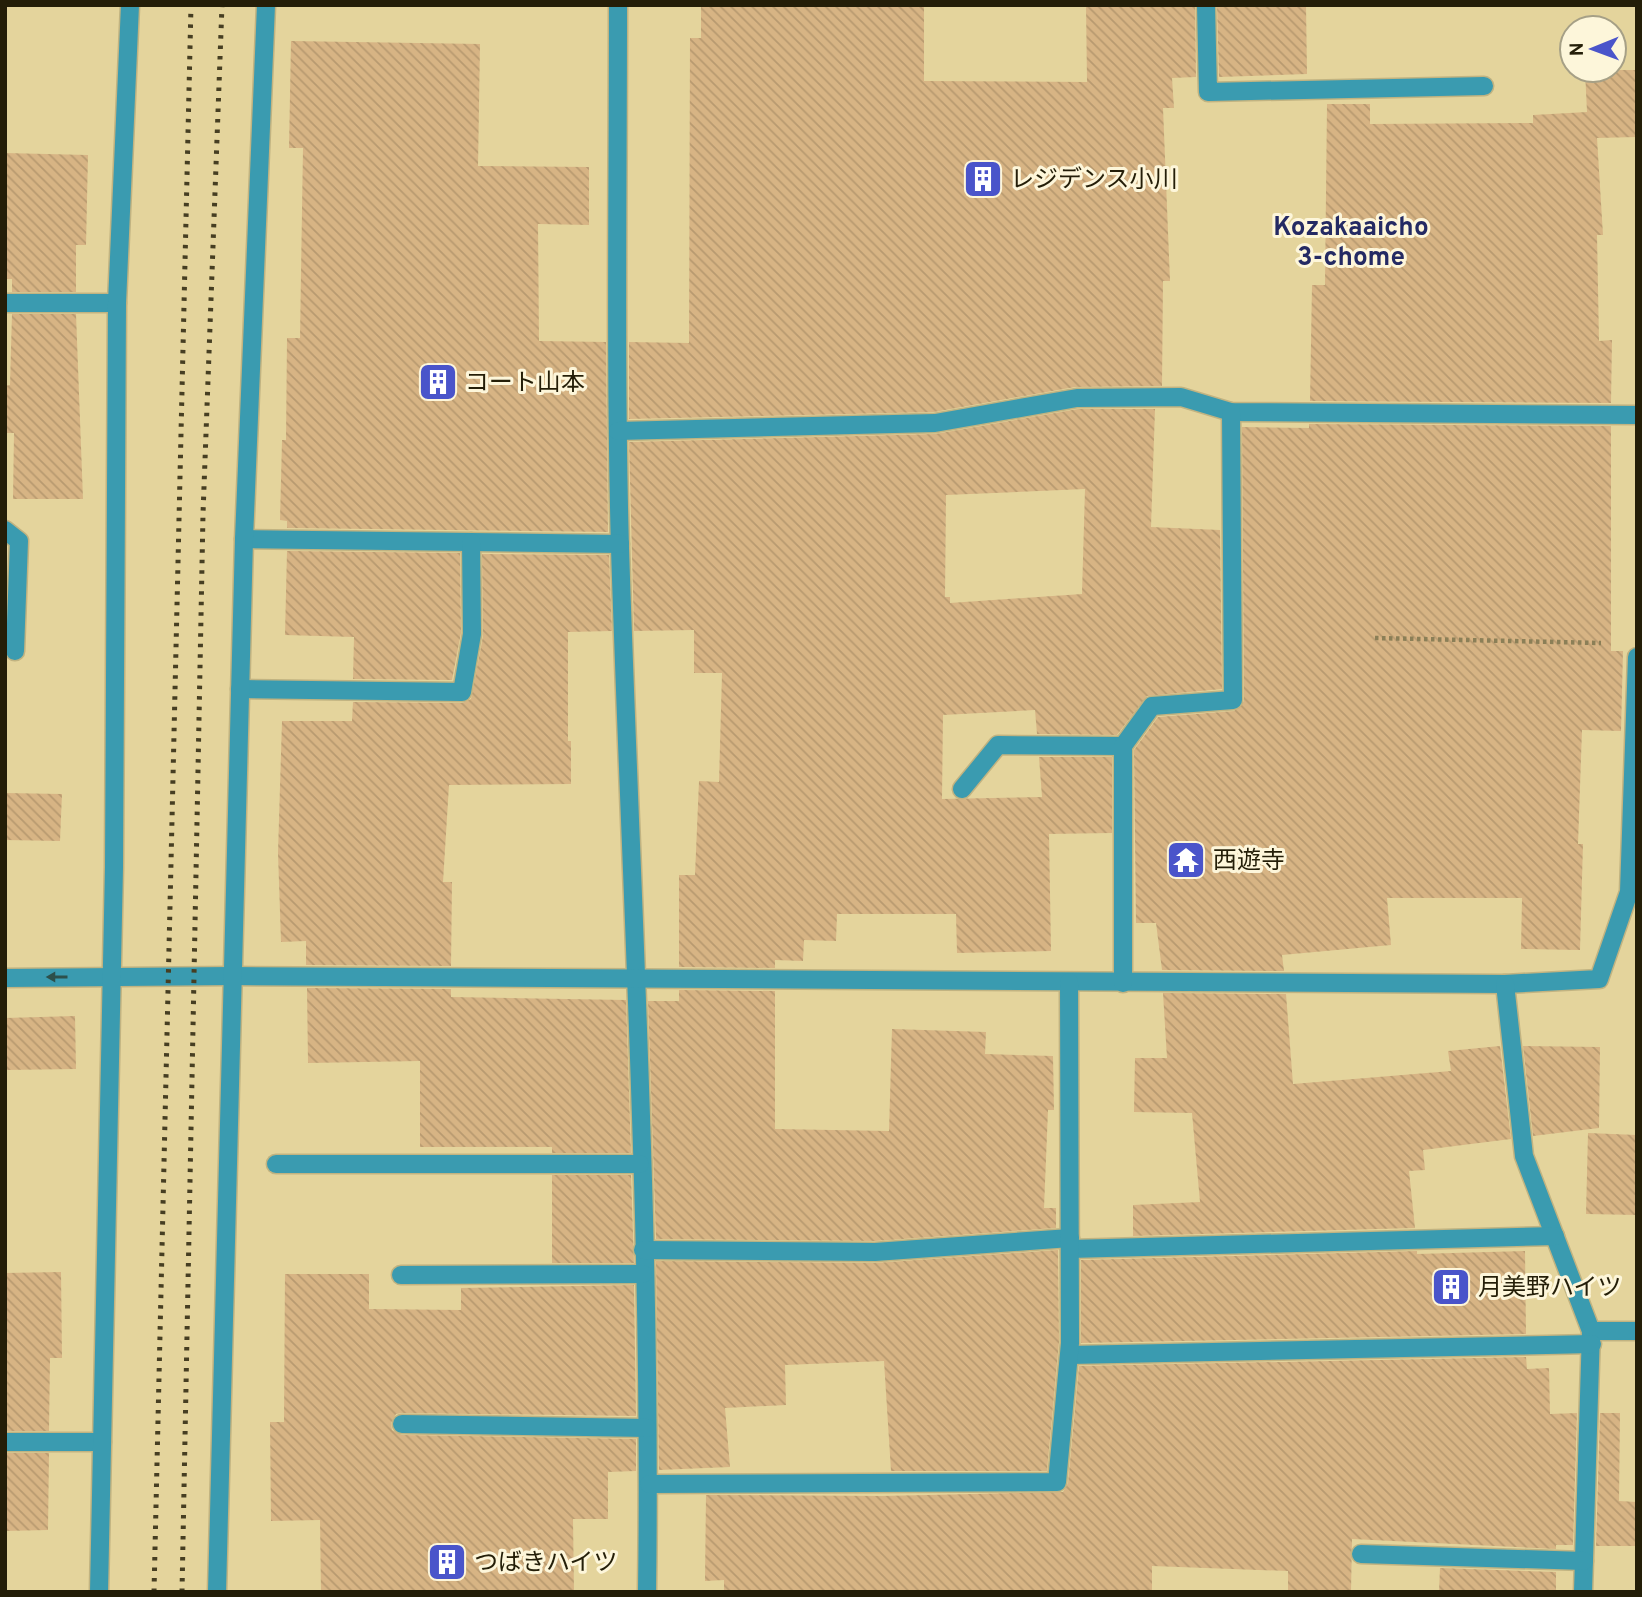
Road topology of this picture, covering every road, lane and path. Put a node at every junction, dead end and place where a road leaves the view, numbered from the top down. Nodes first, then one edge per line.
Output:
1 (130, 5) edge
2 (266, 5) edge
3 (618, 5) edge
4 (1206, 5) edge
5 (1484, 86) dead end
6 (5, 303) edge
7 (117, 303) junction
8 (1231, 412) junction
9 (1637, 415) edge
10 (618, 431) junction
11 (5, 530) edge
12 (244, 539) junction
13 (471, 542) junction
14 (620, 544) junction
15 (1375, 638) dead end
16 (1609, 643) dead end
17 (15, 651) dead end
18 (1637, 657) edge
19 (240, 689) junction
20 (1123, 746) junction
21 (962, 789) dead end
22 (233, 976) junction
23 (110, 977) junction
24 (5, 978) edge
25 (636, 978) junction
26 (1069, 982) junction
27 (1123, 983) junction
28 (1505, 984) junction
29 (276, 1164) dead end
30 (640, 1164) junction
31 (1555, 1236) junction
32 (1070, 1243) junction
33 (643, 1250) junction
34 (643, 1274) junction
35 (401, 1275) dead end
36 (1637, 1331) edge
37 (1591, 1337) junction
38 (1070, 1355) junction
39 (402, 1424) dead end
40 (647, 1428) junction
41 (5, 1442) edge
42 (102, 1442) junction
43 (649, 1484) junction
44 (1361, 1554) dead end
45 (1584, 1561) junction
46 (99, 1592) edge
47 (217, 1592) edge
48 (648, 1592) edge
49 (1583, 1592) edge

1 - 7 street
2 - 12 street
3 - 10 street
4 - 5 street
6 - 7 street
7 - 23 street
8 - 9 street
8 - 10 street
8 - 20 street
10 - 14 street
11 - 17 street
12 - 13 street
12 - 19 street
13 - 14 street
13 - 19 street
14 - 25 street
15 - 16 path
18 - 28 street
19 - 22 street
20 - 21 street
20 - 27 street
22 - 23 street
22 - 25 street
22 - 47 street
23 -> 24 street
23 - 42 street
25 - 26 street
25 - 30 street
26 - 27 street
26 - 32 street
27 - 28 street
28 - 31 street
29 - 30 street
30 - 33 street
31 - 32 street
31 - 37 street
32 - 33 street
32 - 38 street
33 - 34 street
34 - 35 street
34 - 40 street
36 - 37 street
37 - 38 street
37 - 45 street
38 - 43 street
39 - 40 street
40 - 43 street
41 - 42 street
42 - 46 street
43 - 48 street
44 - 45 street
45 - 49 street

